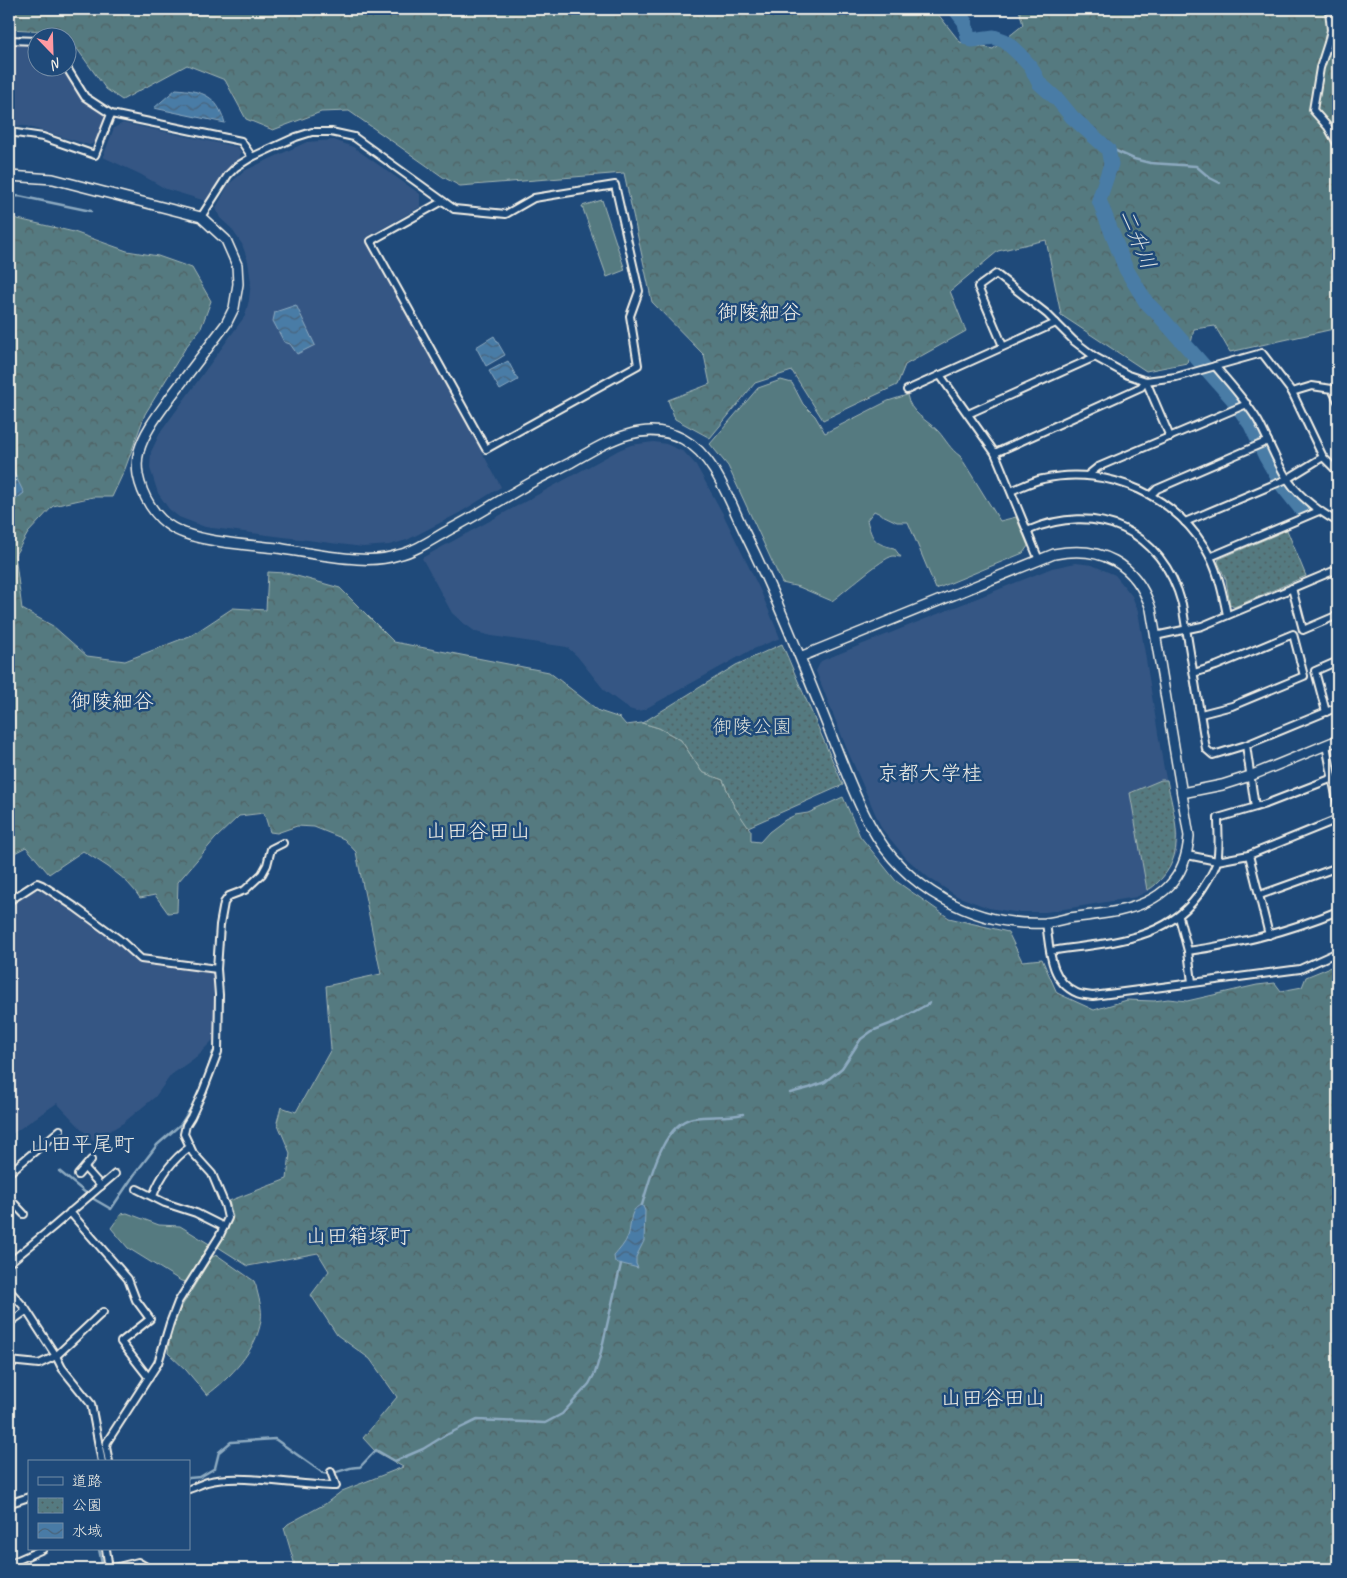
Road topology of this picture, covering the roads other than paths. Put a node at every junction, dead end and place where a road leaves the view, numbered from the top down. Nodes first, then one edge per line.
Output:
1 (1329, 9) edge
2 (9, 40) edge
3 (28, 41) edge
4 (73, 78) edge
5 (111, 114) junction
6 (9, 132) edge
7 (1338, 145) edge
8 (252, 156) junction
9 (9, 176) edge
10 (443, 201) junction
11 (201, 217) junction
12 (1056, 323) junction
13 (1003, 346) junction
14 (1095, 357) junction
15 (1215, 366) junction
16 (940, 375) junction
17 (1146, 381) junction
18 (907, 390) dead end
19 (1292, 392) junction
20 (1338, 401) edge
21 (1247, 404) junction
22 (968, 414) junction
23 (1170, 437) junction
24 (1268, 441) junction
25 (995, 453) junction
26 (1323, 457) junction
27 (1338, 472) edge
28 (1088, 475) junction
29 (1287, 479) junction
30 (1011, 491) junction
31 (1151, 495) junction
32 (1319, 511) junction
33 (1185, 522) junction
34 (1338, 522) edge
35 (1027, 531) junction
36 (1210, 557) junction
37 (1039, 560) junction
38 (1338, 569) edge
39 (1292, 588) junction
40 (1227, 615) junction
41 (1338, 616) edge
42 (1187, 629) junction
43 (1155, 636) junction
44 (800, 657) junction
45 (1338, 661) edge
46 (1194, 673) junction
47 (1338, 707) edge
48 (1326, 712) junction
49 (1201, 714) junction
50 (1338, 740) edge
51 (1326, 745) junction
52 (1246, 746) junction
53 (1250, 776) junction
54 (1333, 778) junction
55 (1182, 793) junction
56 (1338, 806) edge
57 (1256, 807) junction
58 (1338, 819) edge
59 (283, 843) dead end
60 (1187, 855) junction
61 (1250, 855) junction
62 (1217, 861) junction
63 (1338, 867) edge
64 (1260, 895) junction
65 (9, 901) edge
66 (1338, 911) edge
67 (1179, 917) junction
68 (1046, 923) junction
69 (1269, 935) junction
70 (1050, 951) junction
71 (1188, 951) junction
72 (1338, 952) edge
73 (217, 969) junction
74 (1192, 982) junction
75 (60, 1130) dead end
76 (190, 1147) junction
77 (91, 1160) dead end
78 (85, 1168) junction
79 (9, 1173) edge
80 (115, 1174) dead end
81 (78, 1175) dead end
82 (101, 1186) junction
83 (137, 1189) dead end
84 (153, 1196) junction
85 (9, 1198) edge
86 (70, 1212) junction
87 (24, 1214) dead end
88 (224, 1227) junction
89 (9, 1263) edge
90 (9, 1290) edge
91 (26, 1311) junction
92 (103, 1312) dead end
93 (9, 1323) edge
94 (56, 1356) junction
95 (9, 1361) edge
96 (150, 1378) junction
97 (102, 1460) edge
98 (109, 1460) edge
99 (332, 1474) dead end
100 (190, 1489) edge
101 (28, 1497) edge
102 (9, 1499) edge
103 (41, 1550) edge
104 (106, 1550) edge
105 (9, 1564) edge
106 (109, 1569) edge
107 (146, 1569) edge

1 - 7 street
2 - 3 street
4 - 5 street
5 - 6 street
5 - 8 street
8 - 10 street
8 - 11 street
9 - 11 street
10 - 10 street
11 - 44 street
12 - 13 street
12 - 13 street
12 - 14 street
13 - 16 street
14 - 17 street
14 - 22 street
15 - 17 street
15 - 19 street
15 - 21 street
16 - 18 street
16 - 22 street
17 - 23 street
17 - 25 street
19 - 20 street
19 - 26 street
21 - 23 street
21 - 24 street
22 - 25 street
23 - 28 street
24 - 29 street
24 - 31 street
25 - 30 street
26 - 27 street
26 - 29 street
28 - 30 street
28 - 31 street
29 - 32 street
29 - 33 street
30 - 35 street
31 - 33 street
32 - 34 street
32 - 36 street
33 - 36 street
35 - 37 street
35 - 42 street
36 - 40 street
37 - 43 street
37 - 44 street
38 - 39 street
39 - 40 street
39 - 41 street
40 - 42 street
42 - 43 street
42 - 46 street
43 - 55 street
44 - 68 street
45 - 48 street
46 - 49 street
46 - 49 street
47 - 48 street
48 - 52 street
49 - 52 street
50 - 51 street
51 - 53 street
51 - 54 street
52 - 53 street
53 - 55 street
53 - 57 street
54 - 56 street
54 - 57 street
55 - 60 street
57 - 62 street
58 - 61 street
59 - 73 street
60 - 62 street
60 - 68 street
61 - 62 street
61 - 64 street
62 - 67 street
63 - 64 street
64 - 69 street
65 - 73 street
66 - 69 street
67 - 70 street
67 - 71 street
68 - 70 street
69 - 71 street
70 - 74 street
71 - 74 street
72 - 74 street
73 - 76 street
75 - 79 street
76 - 84 street
76 - 88 street
77 - 78 street
78 - 81 street
78 - 82 street
80 - 82 street
82 - 86 street
83 - 84 street
84 - 88 street
85 - 87 street
86 - 89 street
86 - 96 street
88 - 96 street
90 - 91 street
91 - 93 street
91 - 94 street
92 - 94 street
94 - 95 street
94 - 97 street
96 - 98 street
99 - 100 street
101 - 102 street
103 - 105 street
104 - 106 street
106 - 107 street

